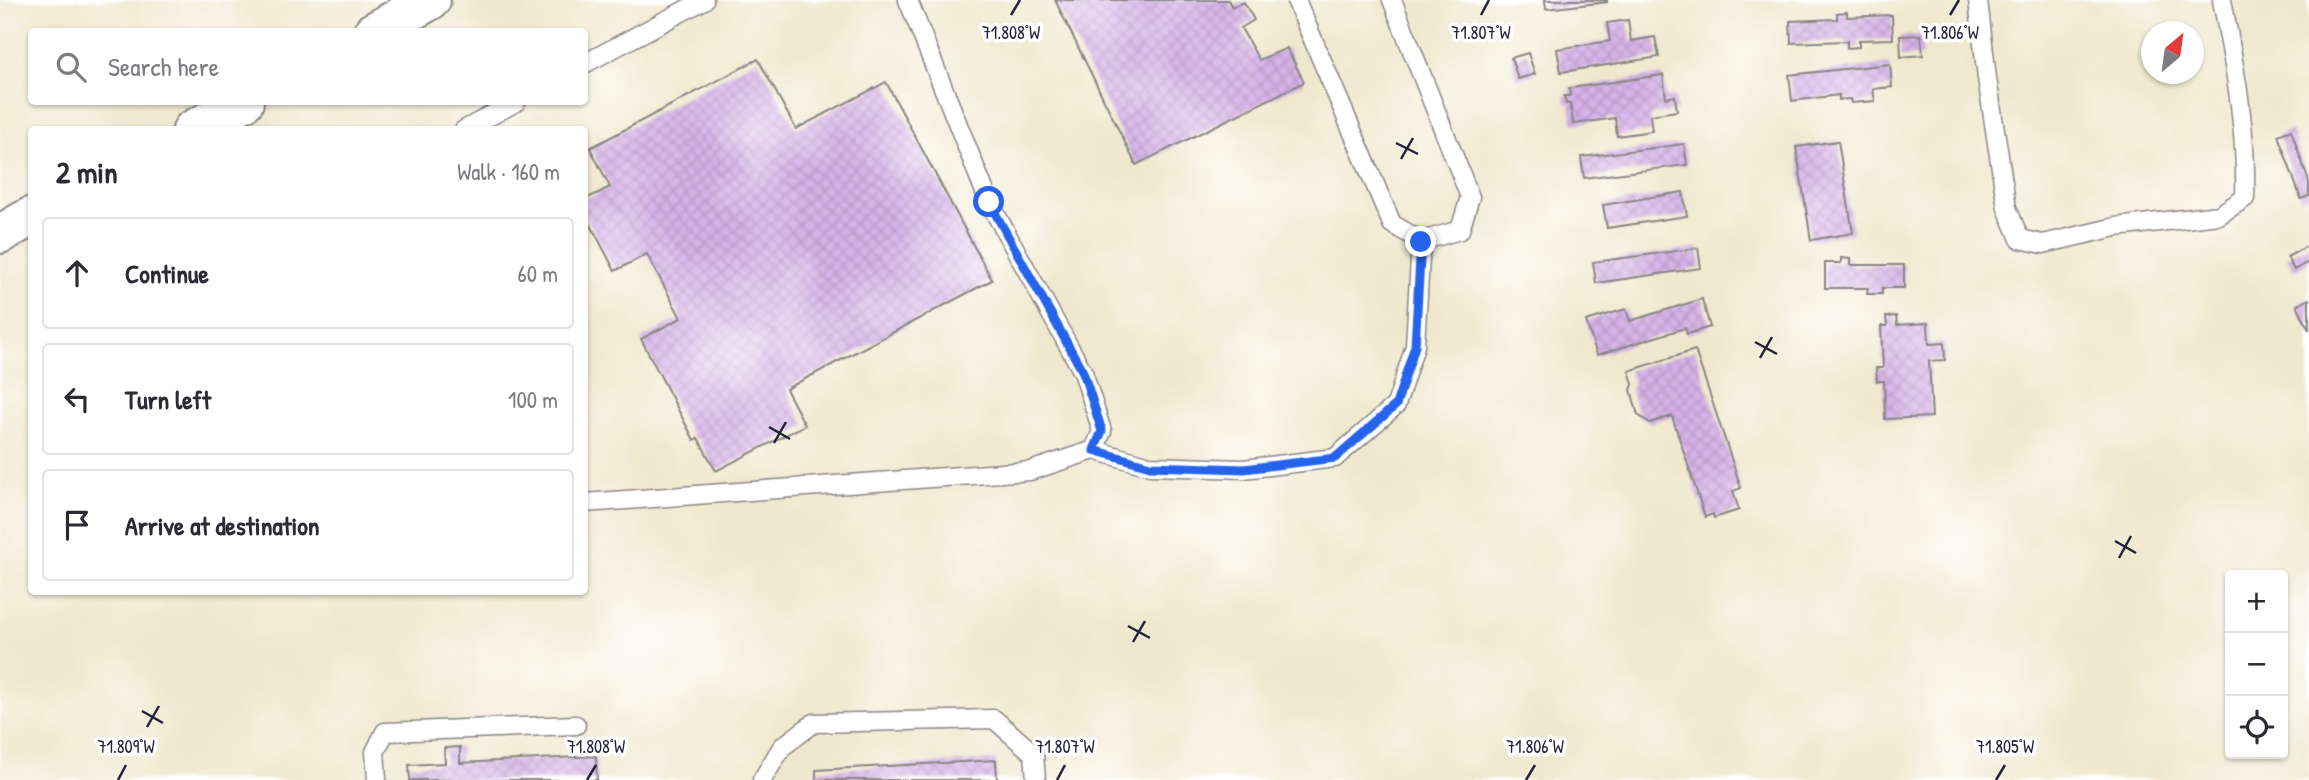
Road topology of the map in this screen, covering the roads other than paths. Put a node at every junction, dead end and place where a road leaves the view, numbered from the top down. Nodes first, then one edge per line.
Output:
1 (431, 0) edge
2 (704, 0) edge
3 (908, 0) edge
4 (1296, 0) edge
5 (1392, 0) edge
6 (1978, 0) edge
7 (2222, 0) edge
8 (380, 28) edge
9 (588, 62) edge
10 (238, 105) edge
11 (510, 105) edge
12 (199, 126) edge
13 (471, 126) edge
14 (28, 218) edge
15 (0, 234) edge
16 (1421, 242) junction
17 (1094, 450) junction
18 (588, 503) edge
19 (576, 725) dead end
20 (377, 780) edge
21 (762, 780) edge
22 (1036, 780) edge

1 - 8 main road
2 - 9 lane
3 - 17 lane
4 - 16 lane
5 - 16 lane
6 - 7 lane
10 - 12 main road
11 - 13 lane
14 - 15 main road
16 - 17 lane
17 - 18 lane
19 - 20 lane
21 - 22 lane

